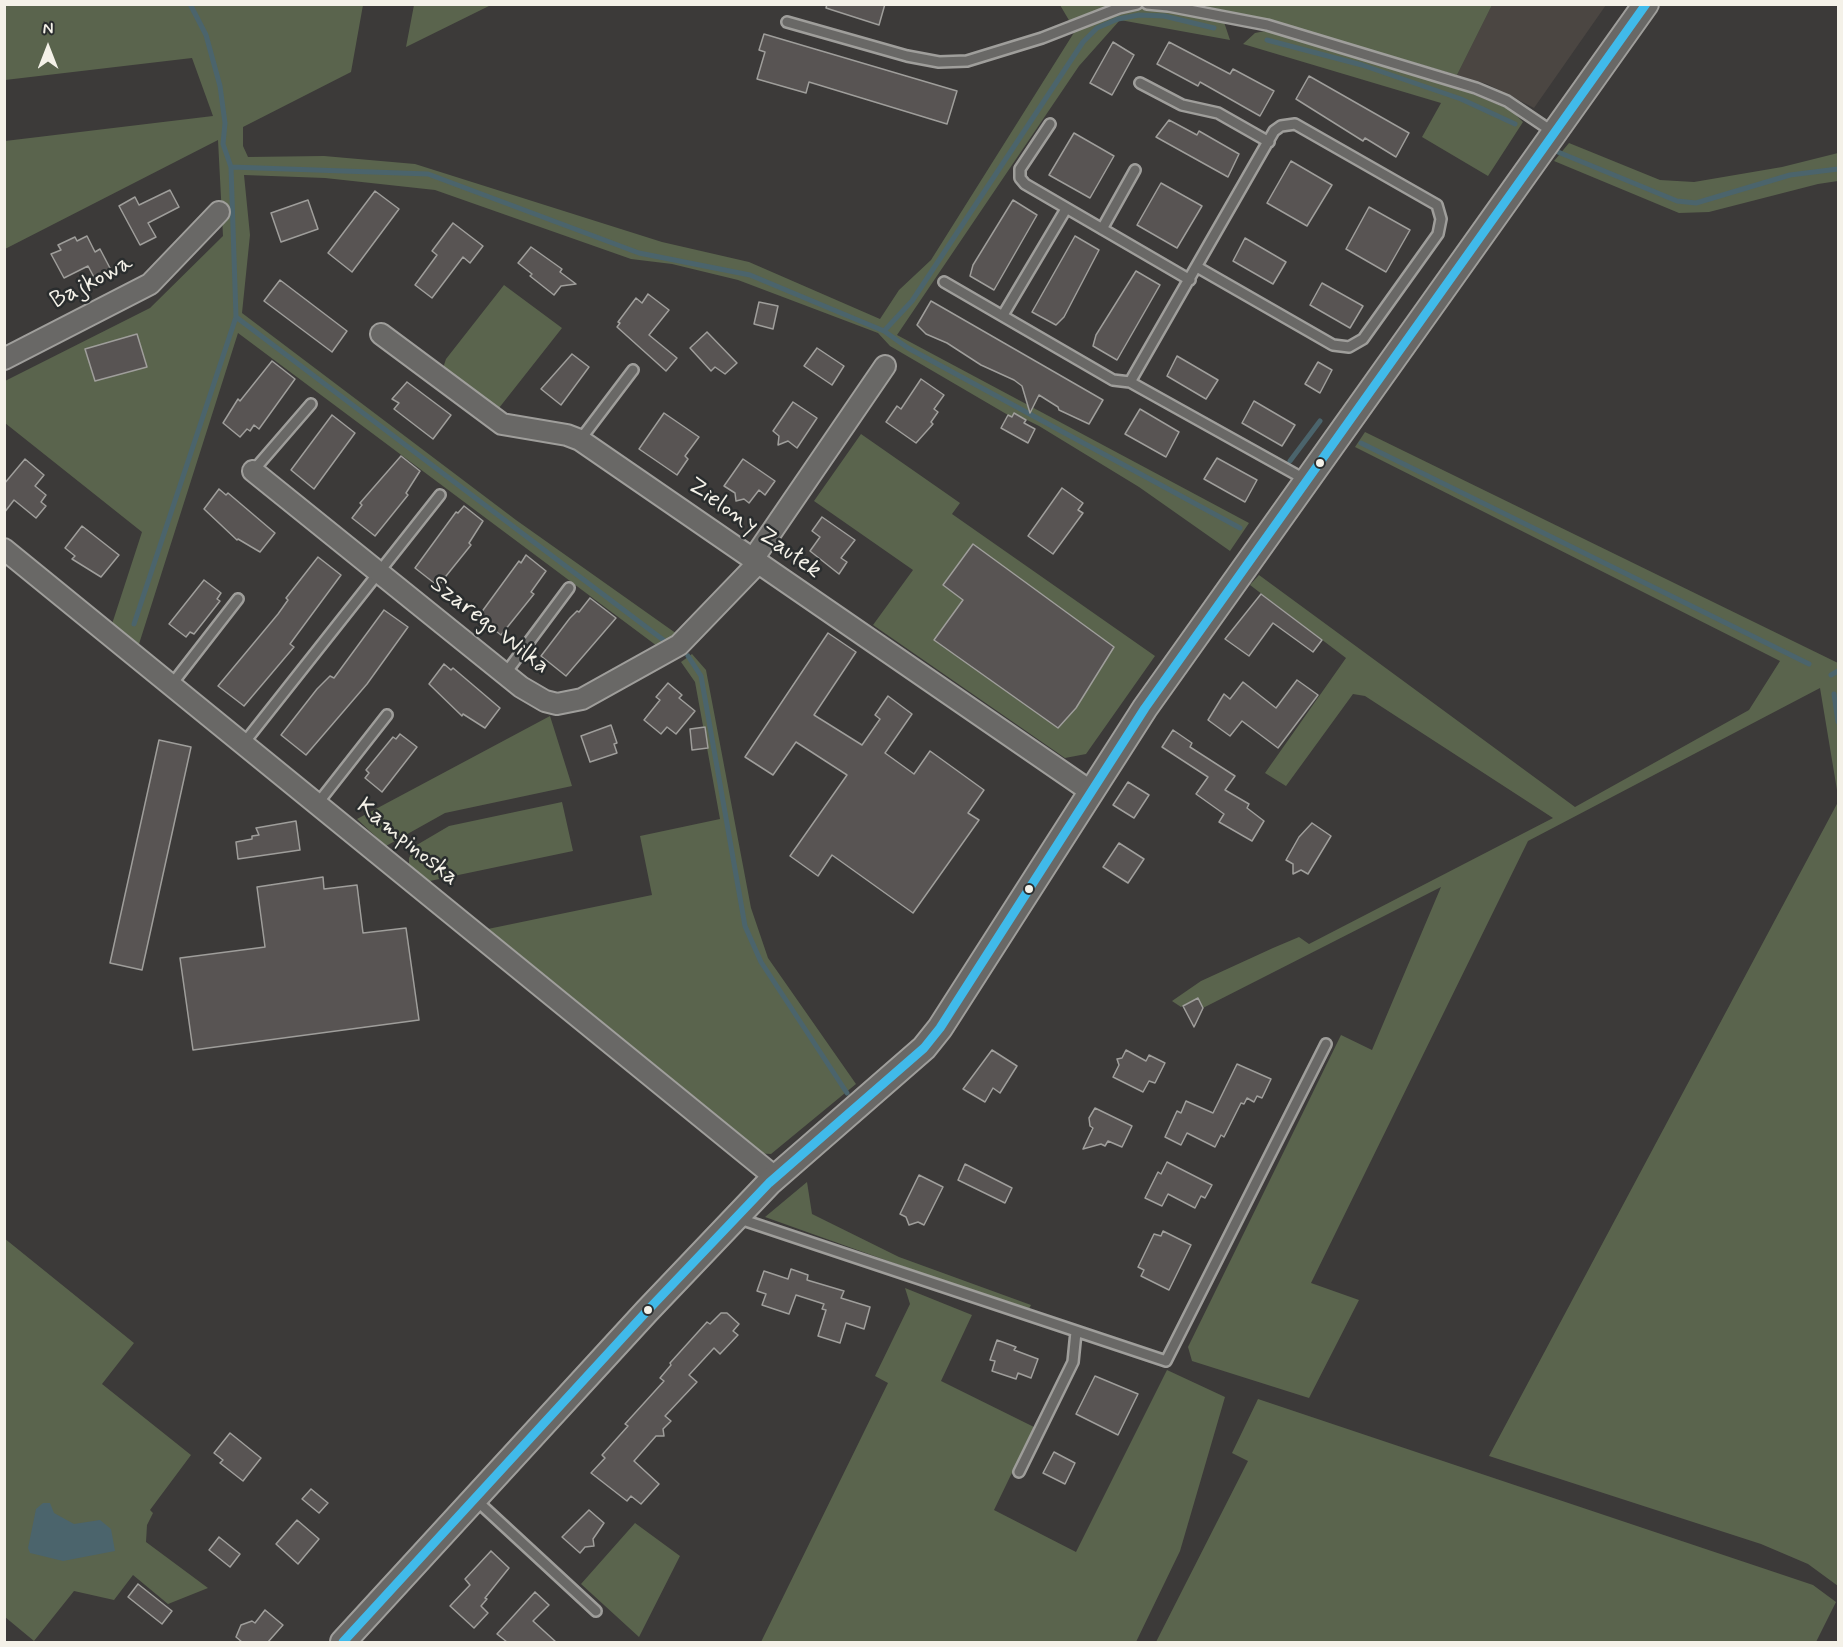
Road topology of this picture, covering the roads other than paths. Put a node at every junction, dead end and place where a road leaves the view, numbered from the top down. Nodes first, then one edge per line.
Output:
1 (1137, 4) edge
2 (1148, 4) edge
3 (1646, 4) edge
4 (787, 22) dead end
5 (1140, 83) dead end
6 (1050, 124) dead end
7 (1555, 134) junction
8 (1269, 142) junction
9 (1135, 170) dead end
10 (1066, 208) junction
11 (219, 212) dead end
12 (1102, 229) junction
13 (1197, 267) junction
14 (1190, 280) junction
15 (944, 282) dead end
16 (1004, 315) junction
17 (381, 333) dead end
18 (4, 359) edge
19 (885, 366) dead end
20 (633, 370) dead end
21 (1130, 382) junction
22 (311, 404) dead end
23 (580, 440) junction
24 (253, 471) joint
25 (1306, 480) junction
26 (440, 495) dead end
27 (4, 549) edge
28 (756, 561) junction
29 (379, 573) junction
30 (569, 588) dead end
31 (238, 599) dead end
32 (505, 674) junction
33 (172, 684) junction
34 (387, 715) dead end
35 (244, 743) junction
36 (1090, 791) junction
37 (318, 803) junction
38 (1326, 1044) dead end
39 (776, 1178) junction
40 (737, 1218) junction
41 (1076, 1332) junction
42 (1019, 1472) dead end
43 (474, 1498) junction
44 (597, 1611) dead end
45 (343, 1642) edge

1 - 4 lane
2 - 7 lane
3 - 7 street
5 - 8 lane
6 - 10 lane
7 - 25 street
8 - 13 lane
8 - 13 lane
9 - 12 lane
10 - 12 lane
10 - 16 lane
11 - 18 street, Bajkowa
12 - 14 lane
13 - 14 lane
14 - 21 lane
15 - 16 lane
16 - 21 lane
17 - 23 street, Zielony Zaułek
19 - 28 street, Szarego Wilka
20 - 23 lane
21 - 25 lane
22 - 24 lane
23 - 28 street, Zielony Zaułek
24 - 29 street, Szarego Wilka
25 - 36 street
26 - 29 lane
27 - 33 street, Kampinoska
28 - 32 street, Szarego Wilka
28 - 36 street, Zielony Zaułek
29 - 32 street, Szarego Wilka
29 - 35 lane
30 - 32 lane
31 - 33 lane
33 - 35 street, Kampinoska
34 - 37 lane
35 - 37 street, Kampinoska
36 - 39 street
37 - 39 street, Kampinoska
38 - 41 lane
39 - 40 street
40 - 41 lane
40 - 43 street
41 - 42 lane
43 - 44 lane
43 - 45 street

